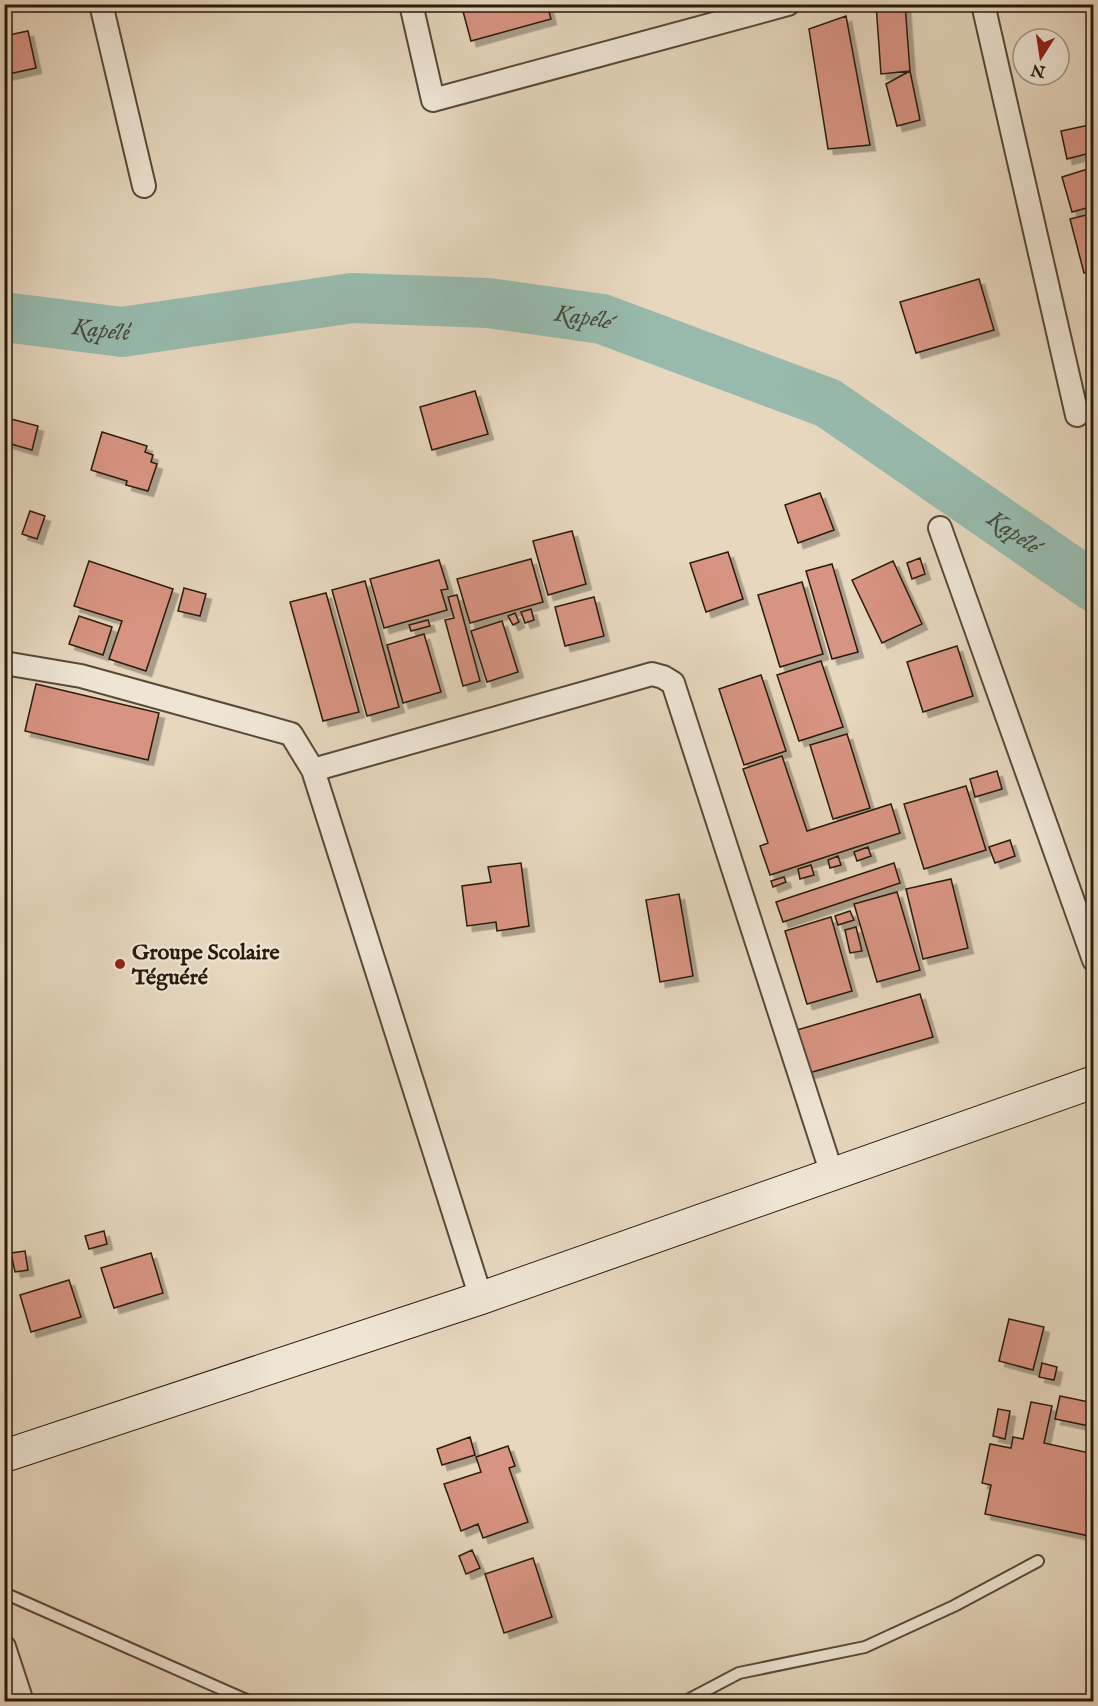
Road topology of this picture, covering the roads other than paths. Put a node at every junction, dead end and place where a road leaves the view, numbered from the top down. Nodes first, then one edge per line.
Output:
1 (101, 4) edge
2 (411, 4) edge
3 (983, 4) edge
4 (780, 6) edge
5 (144, 186) dead end
6 (1077, 415) dead end
7 (940, 528) dead end
8 (4, 663) edge
9 (313, 770) junction
10 (1094, 960) edge
11 (1094, 1082) edge
12 (832, 1174) junction
13 (481, 1298) junction
14 (4, 1456) edge
15 (1038, 1561) dead end
16 (4, 1593) edge
17 (4, 1647) edge
18 (22, 1701) edge
19 (251, 1701) edge
20 (552, 1701) edge
21 (564, 1701) edge
22 (684, 1701) edge

1 - 5 street
2 - 4 street
3 - 6 street
7 - 10 street
8 - 9 street
9 - 12 street
9 - 13 street
11 - 12 street
12 - 13 street
13 - 14 street
15 - 22 lane
16 - 19 lane
17 - 18 street
20 - 21 lane

